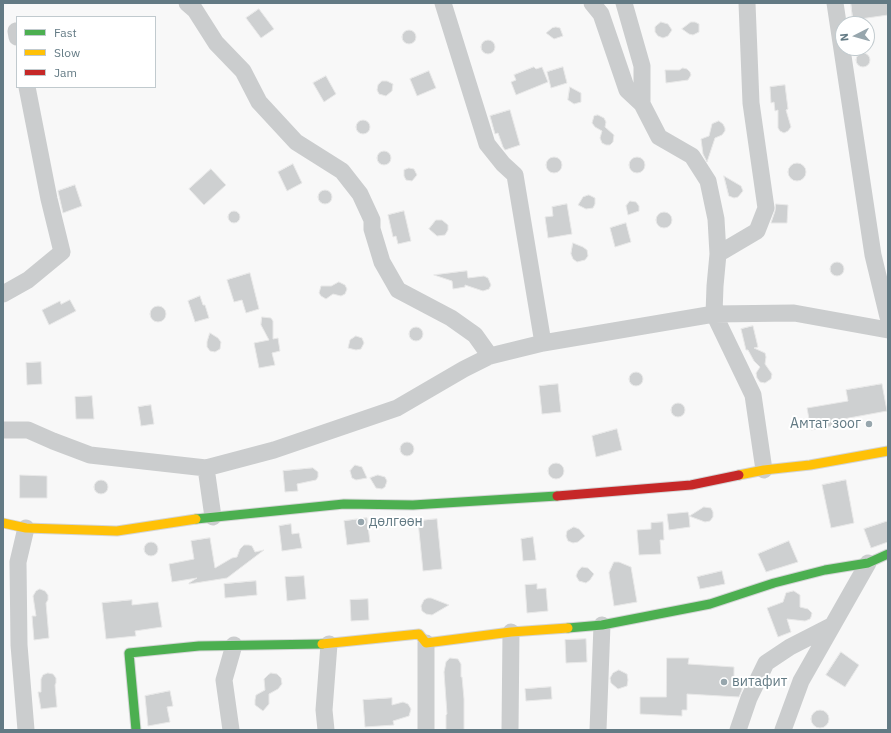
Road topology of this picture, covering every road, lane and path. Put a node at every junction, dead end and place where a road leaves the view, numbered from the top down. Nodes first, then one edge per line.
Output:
1 (187, 3) edge
2 (443, 3) edge
3 (592, 3) edge
4 (624, 3) edge
5 (747, 3) edge
6 (835, 3) edge
7 (27, 88) edge
8 (642, 104) junction
9 (718, 254) junction
10 (3, 294) edge
11 (714, 314) junction
12 (888, 317) edge
13 (888, 330) edge
14 (543, 343) junction
15 (490, 356) junction
16 (3, 430) edge
17 (888, 451) edge
18 (206, 468) junction
19 (764, 470) junction
20 (213, 517) junction
21 (3, 522) edge
22 (26, 528) junction
23 (888, 554) edge
24 (868, 563) junction
25 (602, 625) junction
26 (833, 625) junction
27 (511, 632) junction
28 (426, 643) junction
29 (234, 644) junction
30 (329, 644) junction
31 (26, 730) edge
32 (136, 730) edge
33 (231, 730) edge
34 (326, 730) edge
35 (426, 730) edge
36 (510, 730) edge
37 (598, 730) edge
38 (738, 730) edge
39 (783, 730) edge

1 - 15 street
2 - 14 street
3 - 8 street
4 - 8 street
5 - 9 street
6 - 12 street
7 - 10 street
8 - 9 street
9 - 11 street
11 - 13 street
11 - 14 street
11 - 19 street
14 - 15 street
15 - 18 street
16 - 18 street
17 - 19 street
18 - 20 street
19 - 20 street
20 - 22 street
21 - 22 street
22 - 31 street
23 - 24 street
24 - 25 street
24 - 26 street
25 - 27 street
25 - 37 street
26 - 38 street
26 - 39 street
27 - 28 street
27 - 36 street
28 - 30 street
28 - 35 street
29 - 30 street
29 - 32 street
29 - 33 street
30 - 34 street

